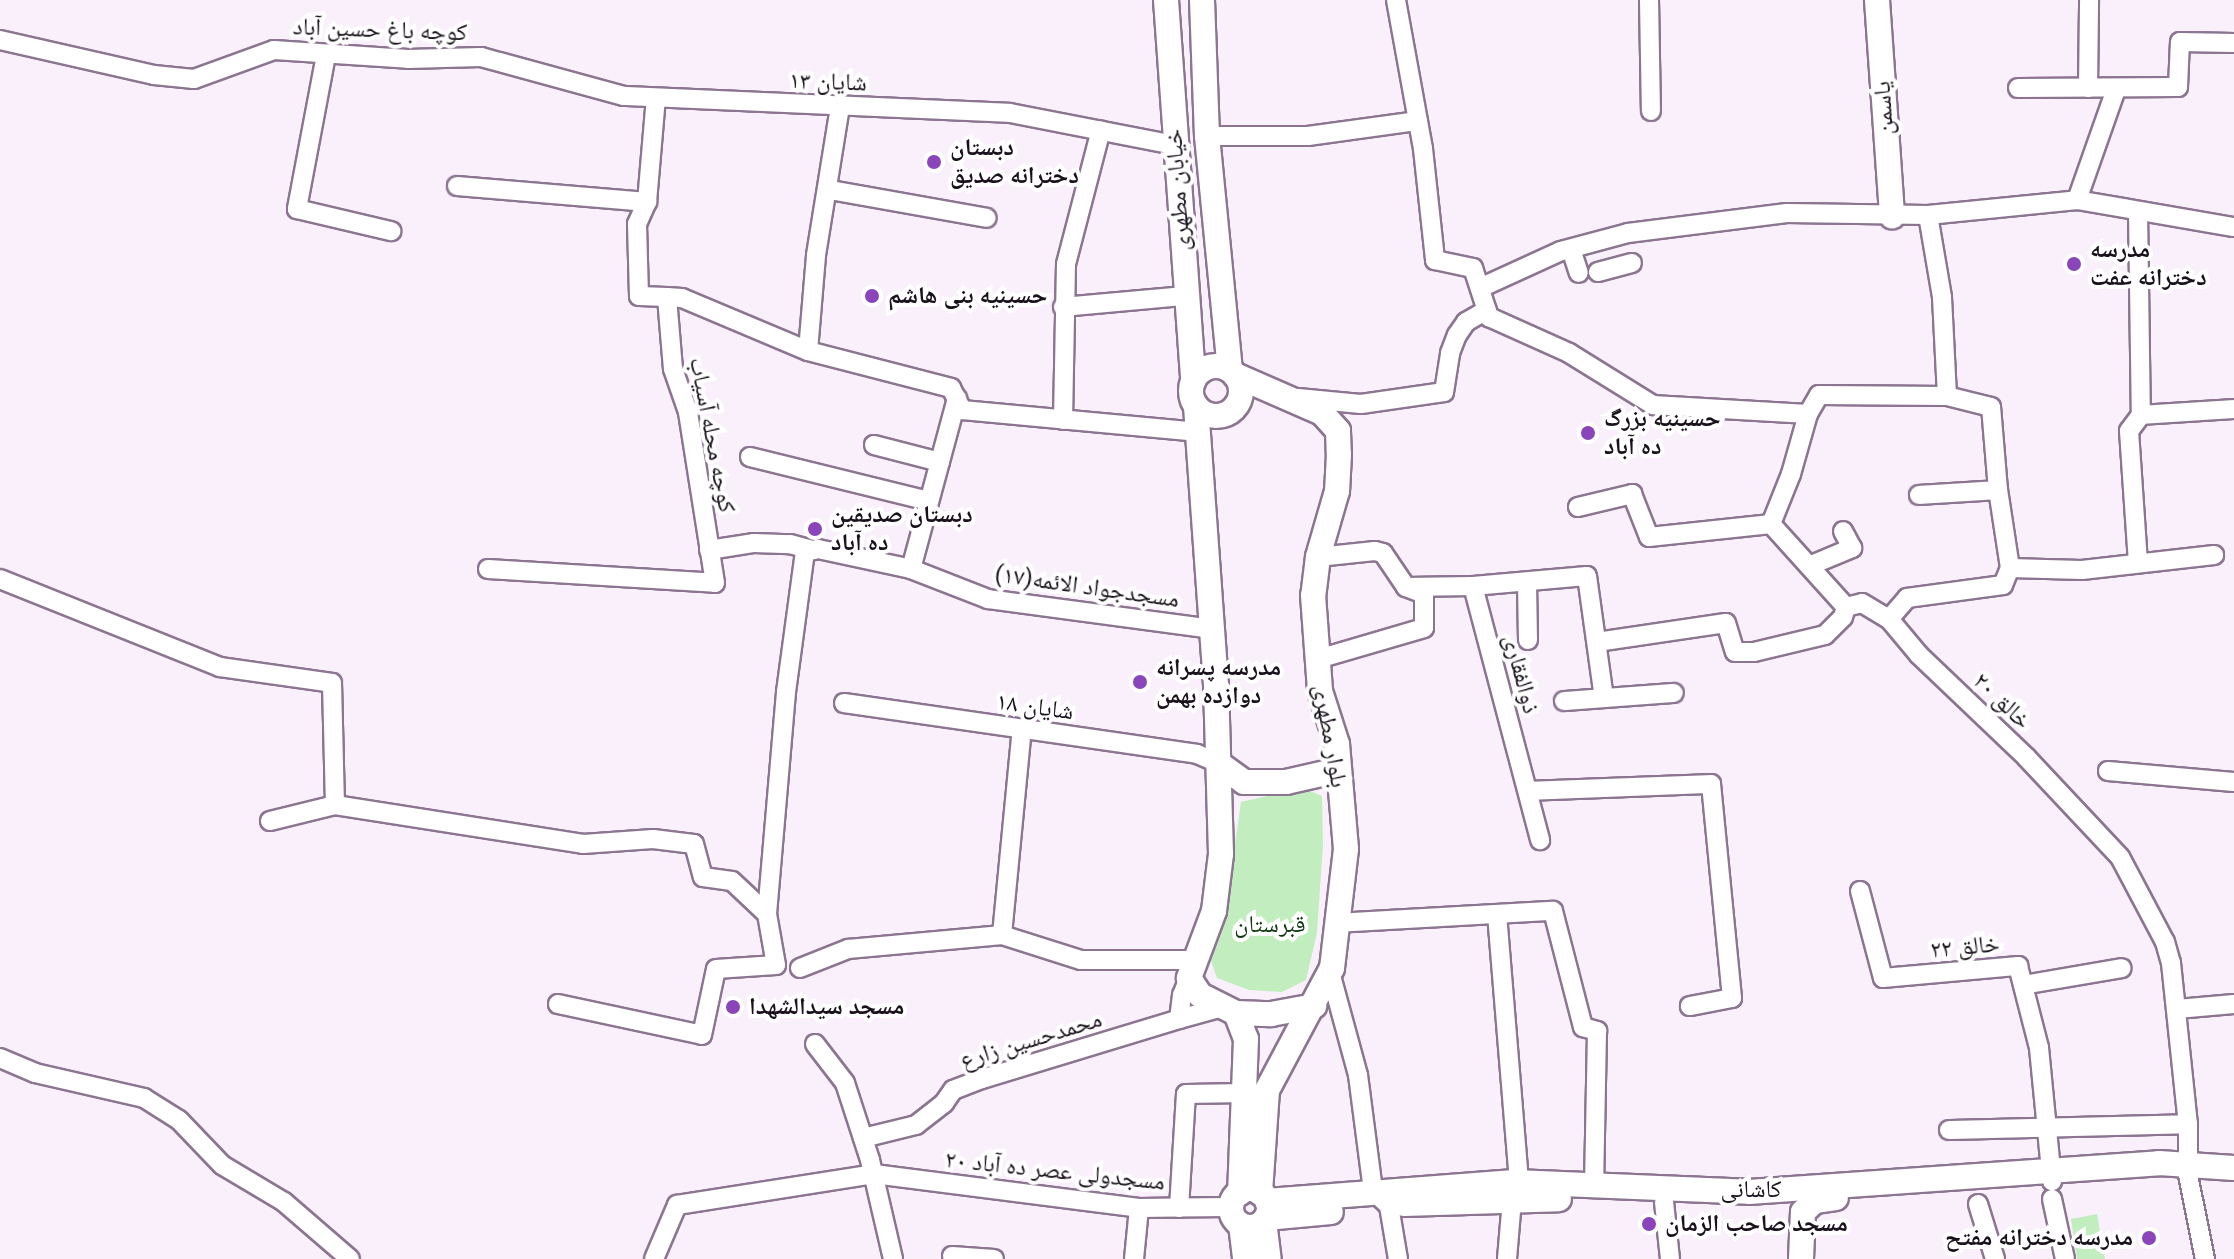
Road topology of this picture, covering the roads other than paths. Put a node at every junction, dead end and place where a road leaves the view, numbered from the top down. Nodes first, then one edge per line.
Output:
1 (1166, 0) edge
2 (1202, 0) edge
3 (1396, 0) edge
4 (1649, 0) edge
5 (1877, 0) edge
6 (2089, 0) edge
7 (0, 40) edge
8 (2234, 43) edge
9 (326, 55) junction
10 (481, 57) joint
11 (2018, 88) dead end
12 (2088, 88) junction
13 (2116, 89) junction
14 (656, 98) junction
15 (840, 107) junction
16 (1651, 111) dead end
17 (1418, 121) junction
18 (1101, 130) junction
19 (1207, 136) junction
20 (1175, 145) junction
21 (457, 186) dead end
22 (830, 190) junction
23 (2077, 200) junction
24 (647, 202) junction
25 (2138, 211) junction
26 (1928, 215) junction
27 (1892, 216) junction
28 (987, 218) dead end
29 (2234, 227) edge
30 (391, 231) dead end
31 (1602, 240) junction
32 (1571, 249) junction
33 (1632, 263) dead end
34 (1579, 273) dead end
35 (1480, 288) junction
36 (1185, 296) junction
37 (667, 297) junction
38 (1063, 307) junction
39 (1487, 310) junction
40 (808, 351) junction
41 (1233, 373) junction
42 (1193, 381) junction
43 (1947, 396) junction
44 (1291, 397) junction
45 (957, 398) junction
46 (1196, 406) junction
47 (2234, 409) edge
48 (1230, 411) junction
49 (1808, 414) junction
50 (2141, 415) junction
51 (1063, 420) junction
52 (1199, 432) junction
53 (874, 445) dead end
54 (750, 457) dead end
55 (1203, 460) junction
56 (940, 462) junction
57 (1998, 490) junction
58 (1919, 495) dead end
59 (929, 501) junction
60 (1578, 507) dead end
61 (1771, 524) junction
62 (1843, 531) dead end
63 (816, 549) junction
64 (709, 550) junction
65 (2214, 555) dead end
66 (1318, 557) junction
67 (2138, 563) junction
68 (1809, 566) junction
69 (2010, 568) junction
70 (488, 569) dead end
71 (911, 569) junction
72 (0, 579) edge
73 (1527, 583) junction
74 (1473, 586) junction
75 (1406, 587) junction
76 (1846, 607) junction
77 (1889, 619) junction
78 (1213, 629) junction
79 (1528, 640) dead end
80 (1597, 642) junction
81 (1318, 659) junction
82 (1674, 693) dead end
83 (1604, 698) junction
84 (1564, 701) dead end
85 (844, 703) dead end
86 (1022, 729) junction
87 (1218, 763) junction
88 (1339, 770) junction
89 (2108, 771) dead end
90 (2234, 782) edge
91 (1528, 791) junction
92 (335, 805) junction
93 (270, 821) dead end
94 (1540, 840) dead end
95 (1860, 891) dead end
96 (767, 914) junction
97 (1497, 914) junction
98 (1335, 923) junction
99 (1002, 935) junction
100 (800, 968) dead end
101 (2122, 968) dead end
102 (1192, 969) junction
103 (1330, 972) junction
104 (2023, 985) junction
105 (558, 1004) dead end
106 (2234, 1004) edge
107 (1314, 1006) junction
108 (1690, 1006) dead end
109 (2177, 1009) junction
110 (1229, 1010) junction
111 (1179, 1019) junction
112 (815, 1044) dead end
113 (0, 1058) edge
114 (1245, 1093) junction
115 (2188, 1124) junction
116 (2047, 1125) junction
117 (1949, 1130) dead end
118 (863, 1138) junction
119 (2234, 1168) edge
120 (2188, 1170) junction
121 (874, 1174) junction
122 (2234, 1178) edge
123 (2052, 1183) junction
124 (1594, 1186) junction
125 (1836, 1188) junction
126 (1515, 1190) junction
127 (1749, 1192) junction
128 (1381, 1199) junction
129 (1815, 1201) junction
130 (1664, 1202) junction
131 (1787, 1203) junction
132 (1978, 1204) dead end
133 (1139, 1208) junction
134 (1179, 1208) junction
135 (1253, 1208) junction
136 (1797, 1253) edge
137 (952, 1256) dead end
138 (350, 1259) edge
139 (654, 1259) edge
140 (893, 1259) edge
141 (994, 1259) edge
142 (1134, 1259) edge
143 (1245, 1259) edge
144 (1269, 1259) edge
145 (1398, 1259) edge
146 (1507, 1259) edge
147 (1670, 1259) edge
148 (1995, 1259) edge
149 (2065, 1259) edge
150 (2205, 1259) edge

1 - 20 main road, خیابان مطهری
2 - 19 main road, خیابان مطهری
3 - 17 street
4 - 16 street
5 - 27 main road, یاسمن
6 - 12 street
7 - 9 street, کوچه باغ حسین آباد
8 - 13 street
9 - 10 street, کوچه باغ حسین آباد
9 - 30 street
10 - 14 street, شایان ۱۳
11 - 12 street
12 - 13 street
13 - 23 street
14 - 15 street, شایان ۱۳
14 - 24 street
15 - 18 street, شایان ۱۳
15 - 22 street
17 - 19 street
17 - 35 street
18 - 20 street, شایان ۱۳
18 - 38 street
19 - 41 main road, خیابان مطهری
20 - 36 main road, خیابان مطهری
21 - 24 street
22 - 28 street
22 - 40 street
23 - 25 street
23 - 26 street
24 - 37 street
25 - 29 street
25 - 50 street
26 - 27 street
26 - 43 street
27 - 31 street
31 - 32 street
31 - 33 street
32 - 34 street
32 - 35 street
35 - 39 street
36 - 38 street
36 - 42 main road, خیابان مطهری
37 - 40 street
37 - 64 street, کوچه محله آسیاب
38 - 51 street
39 - 44 street
39 - 49 street
40 - 45 street
41 - 42 main road
41 - 44 main road, بلوار مطهری
41 - 48 main road
42 - 46 main road
43 - 49 street
43 - 57 street
44 - 66 main road, بلوار مطهری
45 - 51 street
45 - 56 street
46 - 48 main road
46 - 52 main road
47 - 50 street
48 - 55 main road
49 - 61 street
50 - 67 street
51 - 52 street
52 - 55 main road
53 - 56 street
54 - 59 street
55 - 78 main road
56 - 59 street
57 - 58 street
57 - 69 street
59 - 71 street
60 - 61 street
61 - 68 street
62 - 68 street
63 - 64 street, مسجدجواد الائمه(۱۷)
63 - 71 street, مسجدجواد الائمه(۱۷)
63 - 96 street
64 - 70 street, کوچه محله آسیاب
65 - 67 street
66 - 75 street
66 - 81 main road, بلوار مطهری
67 - 69 street
68 - 76 street
69 - 77 street
71 - 78 street, مسجدجواد الائمه(۱۷)
72 - 92 street
73 - 74 street
73 - 79 street
73 - 80 street
74 - 75 street
74 - 91 street, ذوالفقاری
75 - 81 street
76 - 77 street, خالق ۲۰
76 - 80 street
77 - 109 street, خالق ۲۰
78 - 87 main road
80 - 83 street
81 - 88 main road, بلوار مطهری
82 - 83 street
83 - 84 street
85 - 86 street, شایان ۱۸
86 - 87 street, شایان ۱۸
86 - 99 street
87 - 88 main road
87 - 102 main road
88 - 98 main road, بلوار مطهری
89 - 90 street
91 - 94 street, ذوالفقاری
91 - 108 street
92 - 93 street
92 - 96 street
95 - 104 street, خالق ۲۲
96 - 105 street
97 - 98 street
97 - 124 street
97 - 126 street
98 - 103 main road, بلوار مطهری
99 - 100 street
99 - 102 street
101 - 104 street
102 - 110 main road
102 - 111 street
103 - 107 main road, بلوار مطهری
103 - 128 street
104 - 116 street, خالق ۲۲
106 - 109 street
107 - 110 main road
107 - 135 main road, بلوار مطهری
109 - 115 street, خالق ۲۰
110 - 111 street, محمدحسین زارع
110 - 114 main road, بلوار مطهری
111 - 118 street, محمدحسین زارع
112 - 118 street
113 - 138 street
114 - 134 street
114 - 135 main road, بلوار مطهری
115 - 116 street
115 - 120 street, خالق ۲۰
116 - 117 street
116 - 123 street, خالق ۲۲
118 - 121 street
119 - 120 main road, کاشانی
120 - 122 main road, کاشانی
120 - 123 main road, کاشانی
120 - 150 street, خالق ۲۰
121 - 133 street, مسجدولی عصر ده آباد ۲۰
121 - 139 street, مسجدولی عصر ده آباد ۲۰
121 - 140 street
123 - 125 main road, کاشانی
123 - 129 main road, کاشانی
123 - 149 street, خالق ۲۲
124 - 126 main road, کاشانی
124 - 127 main road, کاشانی
125 - 127 main road, کاشانی
125 - 129 main road
126 - 128 main road, کاشانی
126 - 130 main road, کاشانی
126 - 146 street
127 - 131 main road
128 - 135 main road, کاشانی
128 - 145 street
129 - 131 main road, کاشانی
129 - 136 main road, کاشانی
130 - 131 main road, کاشانی
130 - 147 street
131 - 136 main road
132 - 148 street
133 - 134 street, مسجدولی عصر ده آباد ۲۰
133 - 142 street
134 - 135 street, مسجدولی عصر ده آباد ۲۰
135 - 143 main road, بلوار مطهری
135 - 144 main road, بلوار مطهری
137 - 141 street

